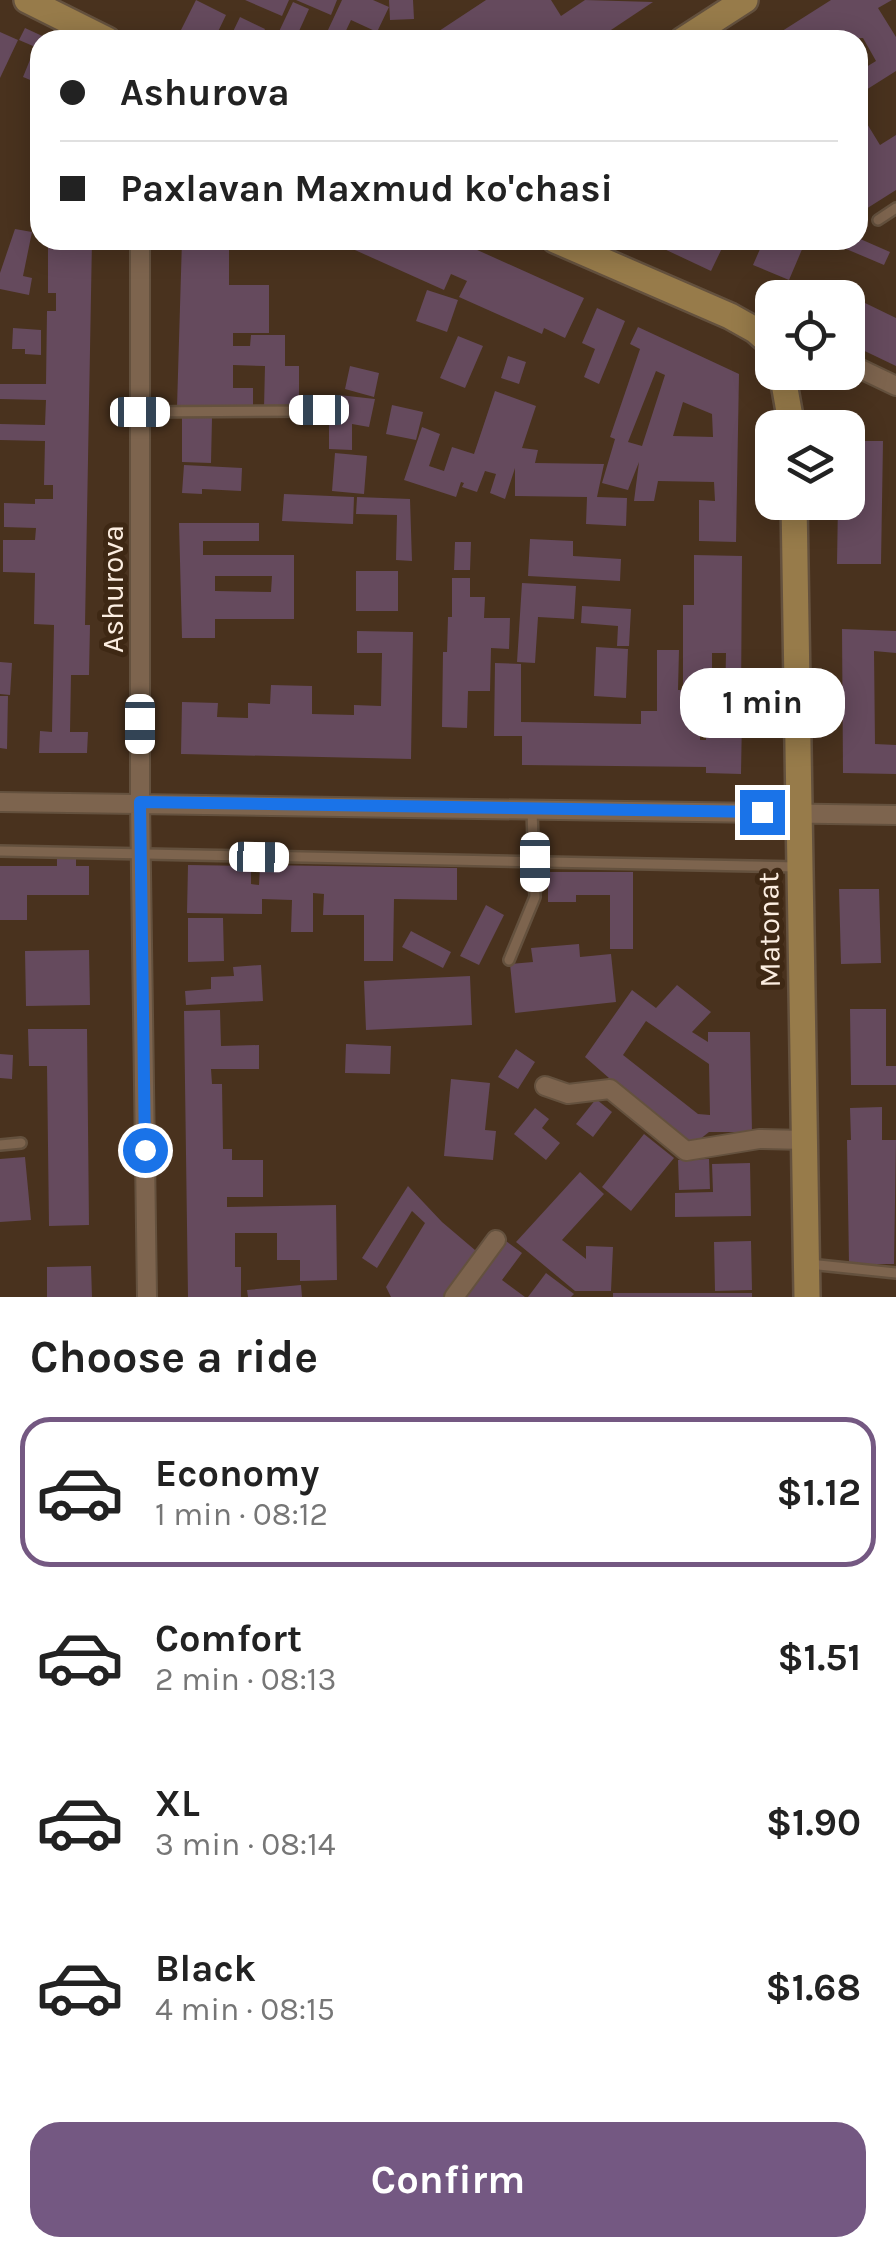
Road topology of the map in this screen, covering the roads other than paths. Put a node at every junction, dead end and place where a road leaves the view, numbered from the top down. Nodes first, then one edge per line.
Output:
1 (28, 0) edge
2 (745, 0) edge
3 (87, 30) edge
4 (698, 30) edge
5 (896, 208) edge
6 (878, 220) dead end
7 (140, 250) edge
8 (578, 250) edge
9 (755, 330) edge
10 (865, 371) edge
11 (896, 386) edge
12 (319, 410) dead end
13 (140, 412) junction
14 (794, 520) edge
15 (0, 802) edge
16 (140, 802) junction
17 (532, 808) junction
18 (800, 812) junction
19 (896, 815) edge
20 (0, 851) edge
21 (141, 855) junction
22 (535, 862) junction
23 (800, 867) junction
24 (509, 960) dead end
25 (545, 1086) dead end
26 (805, 1140) junction
27 (21, 1143) dead end
28 (0, 1145) edge
29 (496, 1240) dead end
30 (806, 1264) junction
31 (896, 1273) edge
32 (147, 1297) edge
33 (454, 1297) edge
34 (807, 1297) edge

1 - 3 main road
2 - 4 main road
5 - 6 lane
7 - 13 street, Ashurova
8 - 9 main road
10 - 11 street
12 - 13 lane
13 - 16 street, Ashurova
14 - 18 main road, Matonat
15 - 16 street
16 - 17 street
16 - 21 street, Ashurova
17 - 18 street
17 - 22 lane
18 - 19 street
18 - 23 main road, Matonat
20 - 21 lane
21 - 22 lane
21 - 32 street, Ashurova
22 - 23 lane
22 - 24 lane
23 - 26 main road, Matonat
25 - 26 street
26 - 30 main road, Matonat
27 - 28 lane
29 - 33 street
30 - 31 lane
30 - 34 main road, Matonat

